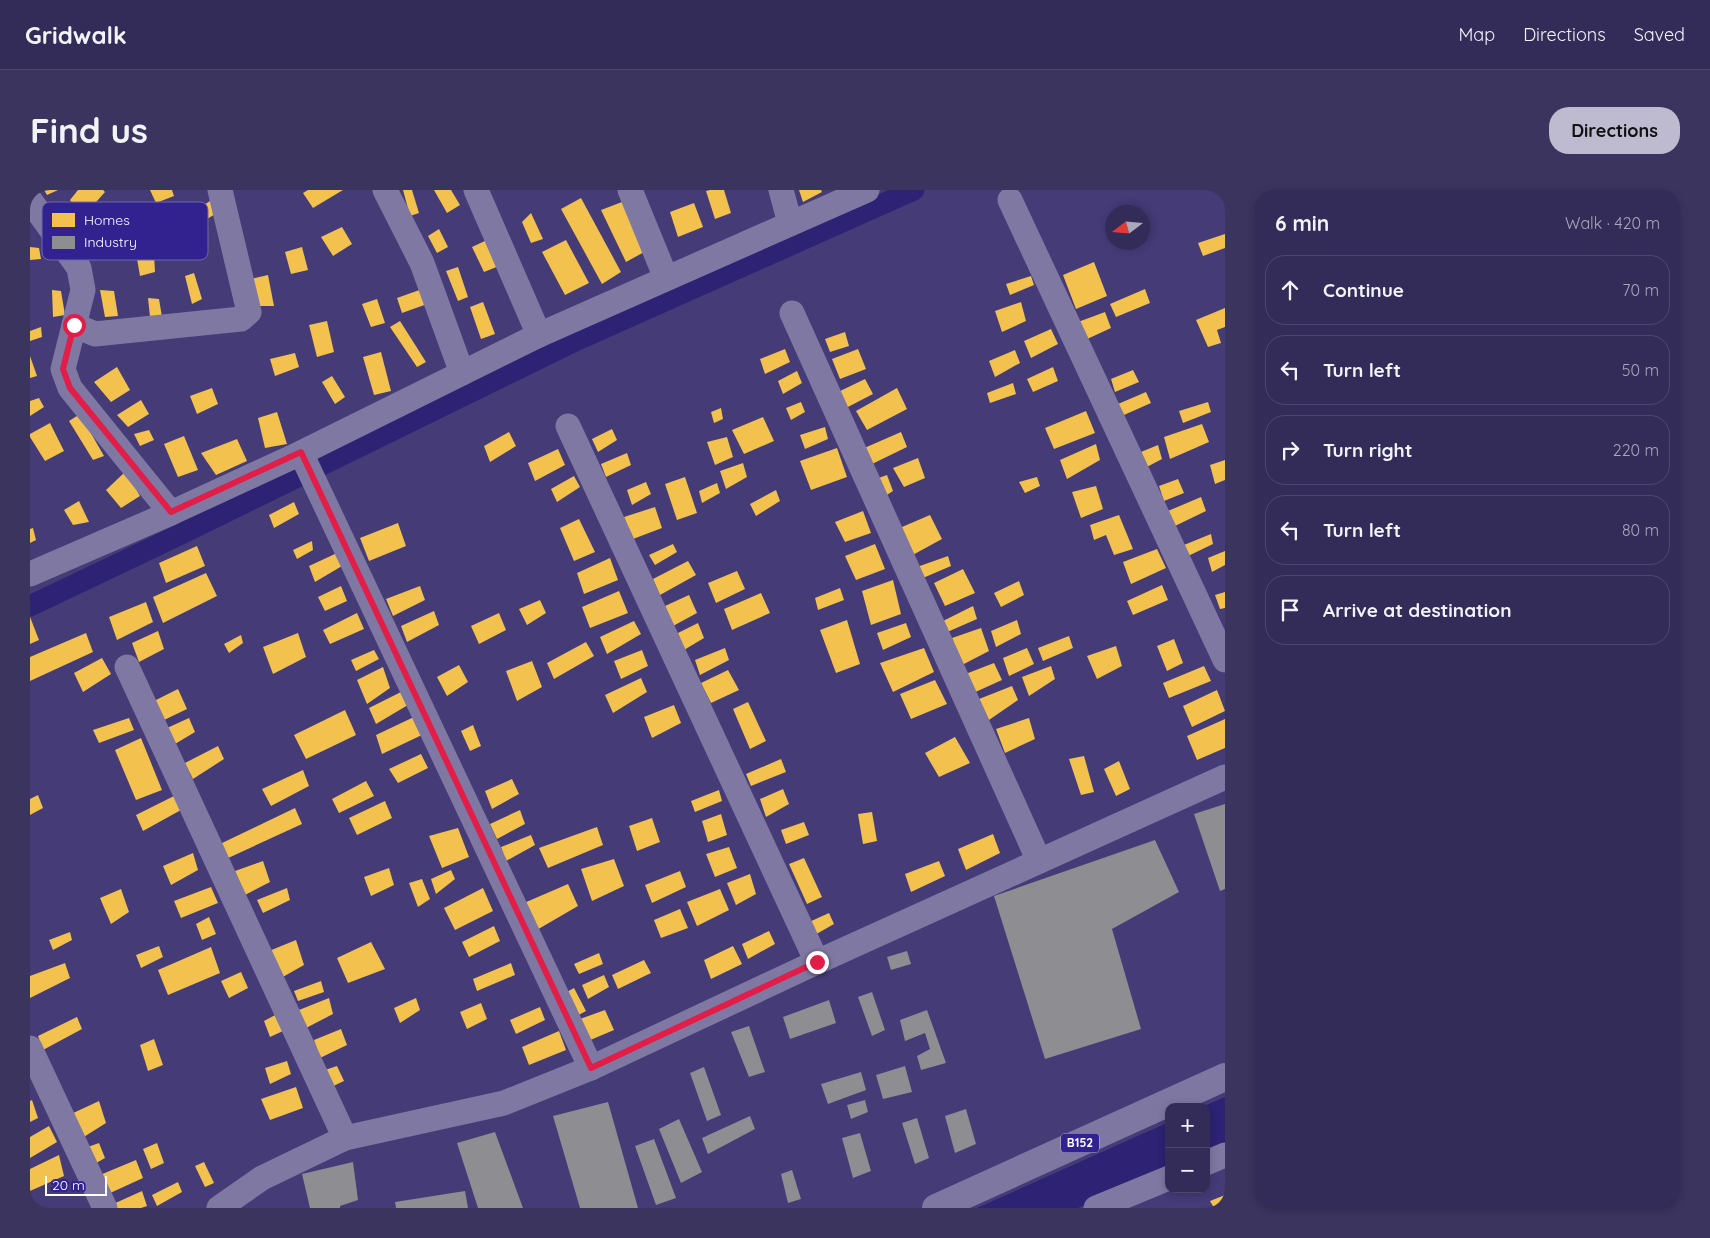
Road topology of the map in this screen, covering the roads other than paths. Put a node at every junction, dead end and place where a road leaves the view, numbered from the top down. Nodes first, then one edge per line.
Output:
1 (220, 190) edge
2 (385, 190) edge
3 (476, 190) edge
4 (630, 190) edge
5 (780, 190) edge
6 (867, 190) edge
7 (30, 200) edge
8 (1010, 200) dead end
9 (42, 217) edge
10 (790, 223) junction
11 (73, 260) edge
12 (666, 278) junction
13 (792, 313) dead end
14 (74, 325) junction
15 (539, 335) junction
16 (462, 373) junction
17 (568, 426) dead end
18 (303, 457) junction
19 (171, 512) junction
20 (30, 574) edge
21 (1225, 660) edge
22 (127, 666) dead end
23 (1225, 777) edge
24 (1039, 861) junction
25 (817, 962) junction
26 (30, 1048) edge
27 (591, 1068) junction
28 (1225, 1077) edge
29 (345, 1138) junction
30 (1225, 1155) edge
31 (1210, 1161) edge
32 (1165, 1180) edge
33 (1120, 1203) edge
34 (105, 1208) edge
35 (219, 1208) edge
36 (936, 1208) edge
37 (1096, 1208) edge

1 - 14 street
2 - 16 street
3 - 15 street
4 - 12 street
5 - 10 street
6 - 10 street
7 - 9 street
8 - 21 street
10 - 12 street
11 - 14 street
12 - 15 street
13 - 24 street
14 - 19 street
15 - 16 street
16 - 18 street
17 - 25 street
18 - 19 street
18 - 27 street
19 - 20 street
22 - 29 street
23 - 24 street
24 - 25 street
25 - 27 street
26 - 34 street
27 - 29 street
28 - 36 main road, B152
29 - 35 street
30 - 31 street
32 - 33 street
33 - 37 street

